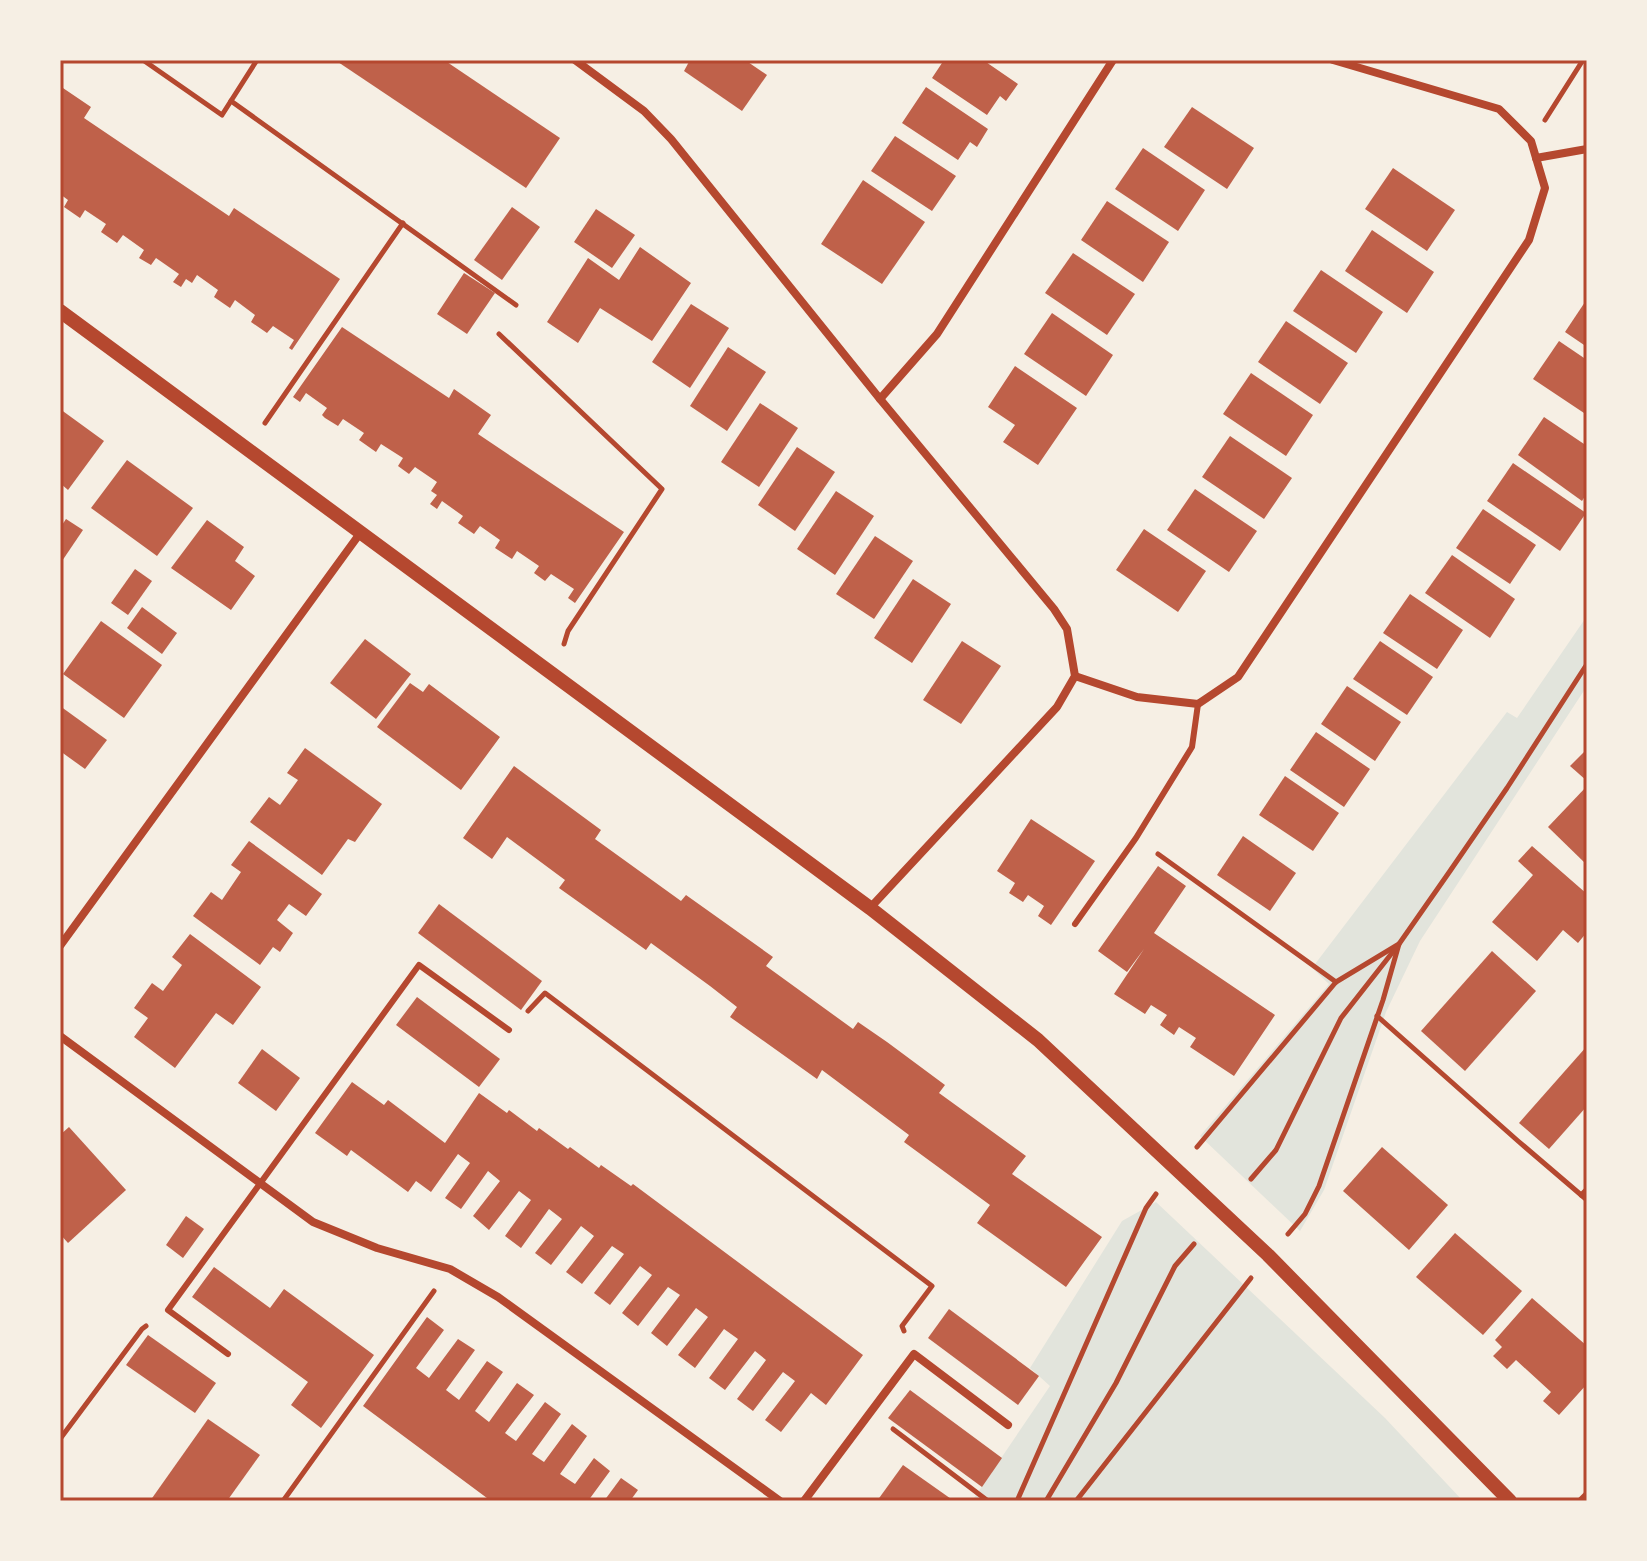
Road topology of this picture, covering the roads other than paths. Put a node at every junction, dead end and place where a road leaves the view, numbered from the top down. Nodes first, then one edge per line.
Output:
1 (575, 60) edge
2 (1113, 60) edge
3 (1333, 60) edge
4 (1587, 149) edge
5 (1536, 158) junction
6 (60, 311) edge
7 (880, 399) junction
8 (361, 532) junction
9 (1075, 676) junction
10 (1198, 704) junction
11 (870, 908) junction
12 (1075, 924) dead end
13 (60, 946) edge
14 (509, 1030) road end
15 (60, 1036) edge
16 (260, 1183) junction
17 (228, 1354) dead end
18 (1008, 1425) dead end
19 (1587, 1495) edge
20 (780, 1501) edge
21 (804, 1501) edge
22 (1510, 1501) edge
23 (1581, 1501) edge

1 - 7 street
2 - 7 street
3 - 5 street
4 - 5 street
5 - 10 street
6 - 8 street
7 - 9 street
8 - 11 street
8 - 13 street
9 - 10 street
9 - 11 street
10 - 12 lane
11 - 22 street
14 - 16 lane
15 - 16 street
16 - 17 lane
16 - 20 street
18 - 21 street
19 - 23 street

